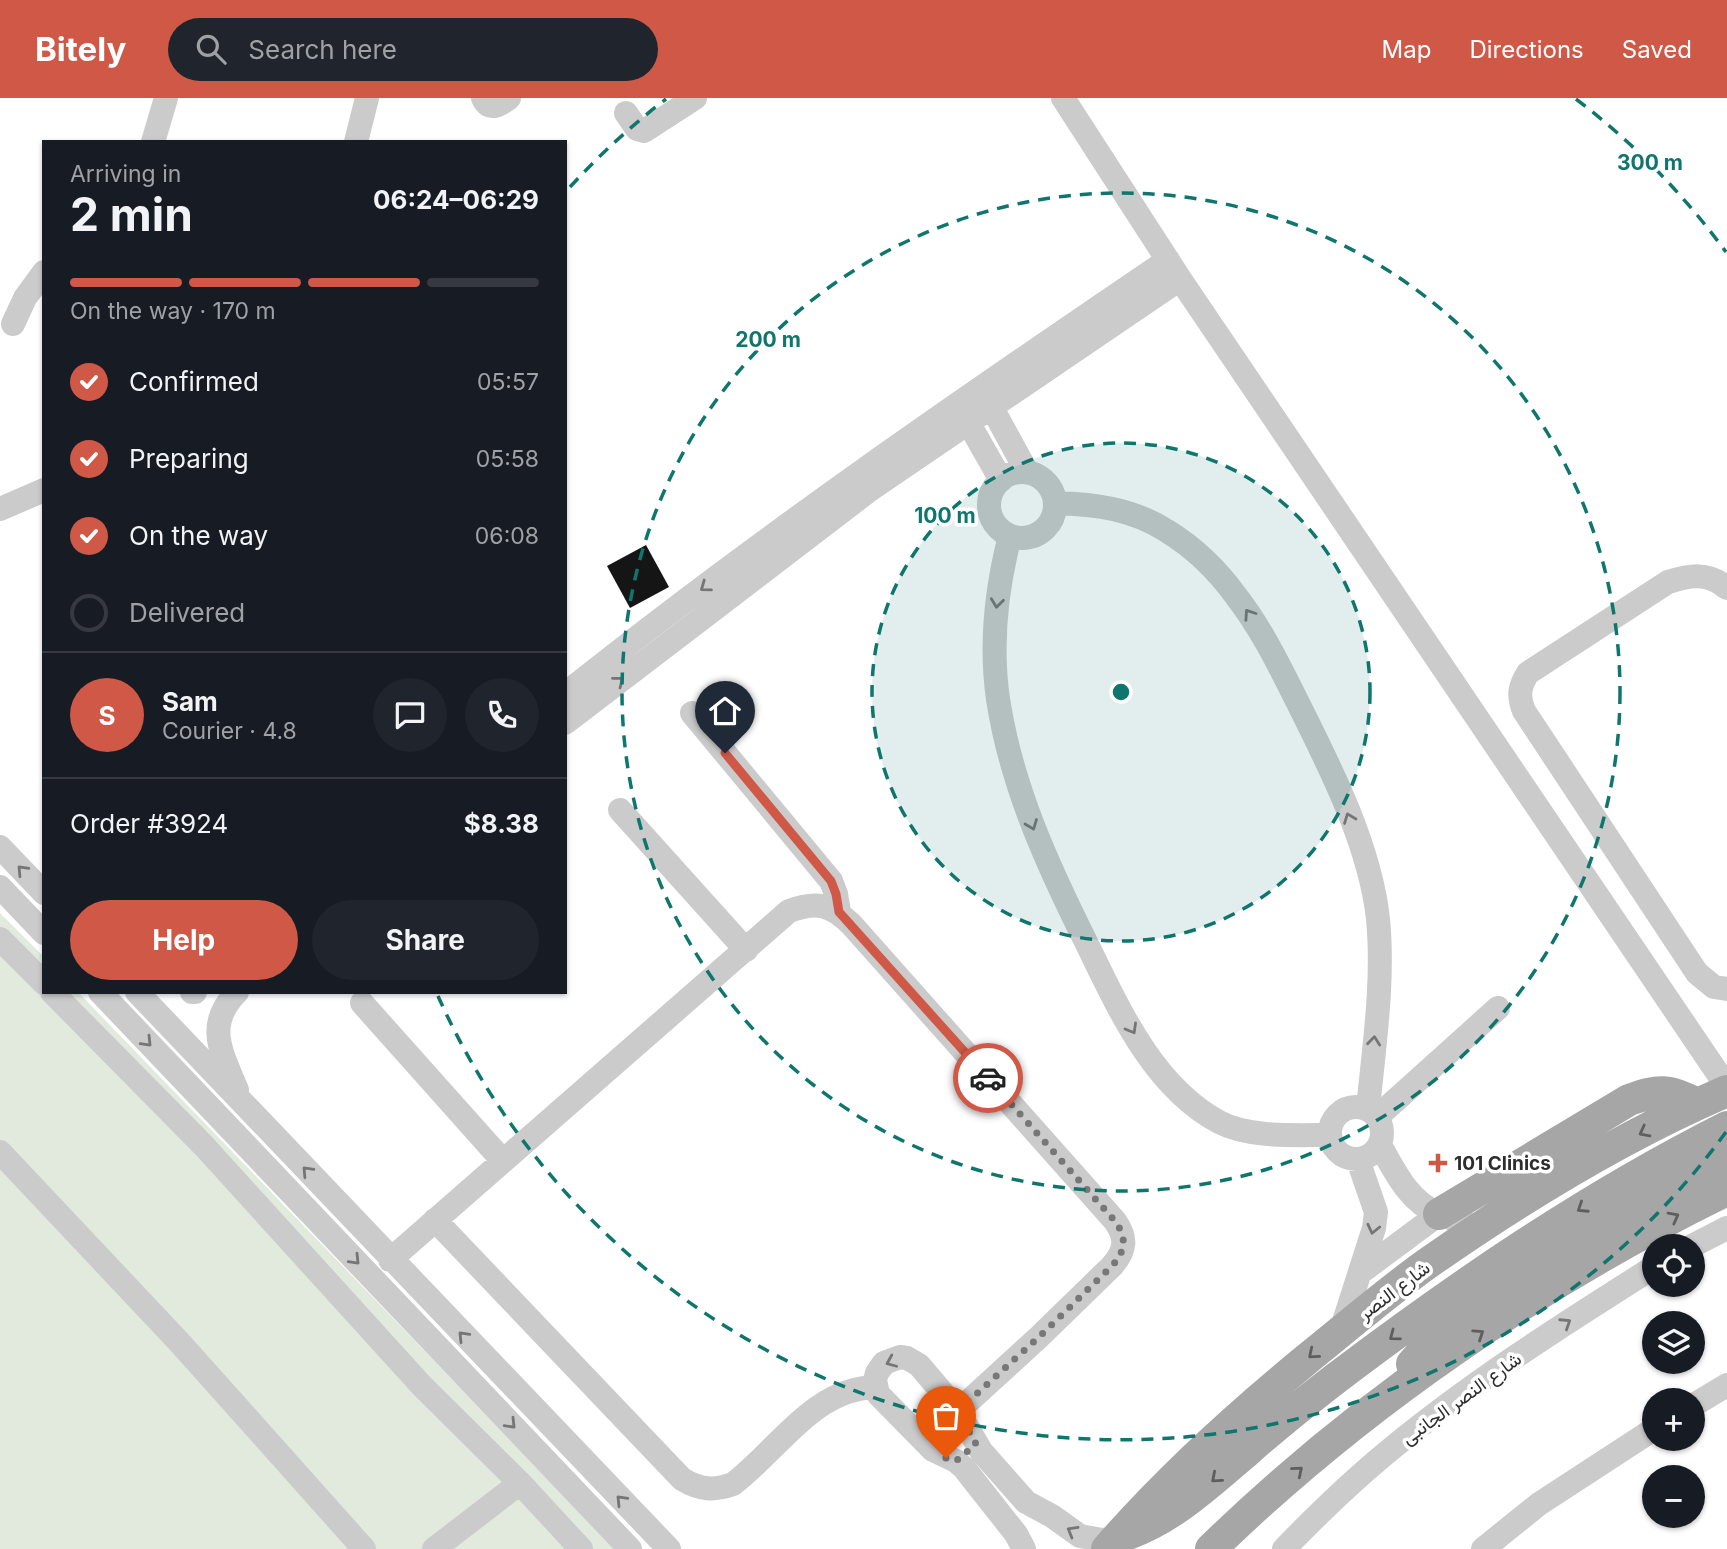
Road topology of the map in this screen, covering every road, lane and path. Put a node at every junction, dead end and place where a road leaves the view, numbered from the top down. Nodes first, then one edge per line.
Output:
1 (166, 98) edge
2 (367, 98) edge
3 (483, 98) edge
4 (509, 98) edge
5 (695, 98) edge
6 (1063, 98) edge
7 (626, 113) dead end
8 (154, 140) edge
9 (356, 140) edge
10 (1174, 270) junction
11 (42, 275) edge
12 (13, 324) dead end
13 (991, 406) junction
14 (968, 422) junction
15 (1027, 472) junction
16 (1001, 480) junction
17 (42, 491) edge
18 (1055, 503) junction
19 (1, 510) edge
20 (1010, 536) junction
21 (766, 555) junction
22 (1727, 588) edge
23 (567, 692) edge
24 (692, 713) dead end
25 (567, 721) edge
26 (620, 810) dead end
27 (0, 847) edge
28 (0, 887) edge
29 (42, 891) edge
30 (839, 912) junction
31 (42, 931) edge
32 (0, 939) edge
33 (746, 950) junction
34 (42, 981) edge
35 (1727, 989) edge
36 (54, 994) edge
37 (102, 994) edge
38 (139, 994) edge
39 (235, 994) edge
40 (362, 1003) dead end
41 (1497, 1008) dead end
42 (1727, 1089) edge
43 (242, 1103) junction
44 (1698, 1104) junction
45 (1372, 1113) junction
46 (1727, 1127) edge
47 (1329, 1135) junction
48 (1380, 1145) junction
49 (0, 1152) edge
50 (1727, 1158) edge
51 (503, 1160) junction
52 (1358, 1160) junction
53 (1727, 1190) edge
54 (1439, 1214) junction
55 (435, 1220) junction
56 (1481, 1228) junction
57 (1727, 1228) edge
58 (1705, 1239) edge
59 (390, 1260) junction
60 (1361, 1272) junction
61 (1642, 1275) edge
62 (1341, 1331) junction
63 (1727, 1385) edge
64 (875, 1387) junction
65 (1705, 1398) edge
66 (1387, 1399) junction
67 (958, 1411) junction
68 (1642, 1437) edge
69 (976, 1444) junction
70 (956, 1461) junction
71 (520, 1483) junction
72 (1034, 1507) junction
73 (1017, 1539) edge
74 (1111, 1544) edge
75 (364, 1549) edge
76 (434, 1549) edge
77 (581, 1549) edge
78 (630, 1549) edge
79 (668, 1549) edge
80 (1211, 1549) edge
81 (1284, 1549) edge
82 (1483, 1549) edge

1 - 8 street
2 - 9 street
3 - 4 street
5 - 7 street
6 - 10 street
10 - 13 street
10 - 21 street
10 - 42 street
11 - 12 street
13 - 14 street
13 - 15 street
14 - 16 street
14 - 21 street
15 - 16 street
15 - 18 street
16 - 20 street
17 - 19 street
18 - 20 street
45 -> 18 street
20 -> 47 street
21 -> 23 street
25 -> 21 street
22 - 35 street
24 - 30 street
26 - 33 street
29 -> 27 street
28 - 31 street
30 - 33 street
30 - 67 street
32 - 34 street
33 - 51 street
36 - 71 street
37 -> 78 street
38 - 43 street
39 - 43 street
40 - 51 street
41 - 45 street
42 - 44 main road, شارع النصر
59 -> 43 street
44 - 54 main road
44 -> 56 main road, شارع النصر
45 - 47 street
45 - 48 street
46 -> 74 main road
47 - 52 street
48 - 52 street
48 - 54 street
49 - 75 street
50 - 66 main road
51 - 55 street
52 -> 60 street
66 -> 53 main road
54 - 56 street
54 - 60 street
55 - 59 street
55 - 64 street
56 - 62 main road, شارع النصر
57 - 58 street
79 -> 59 street
60 - 62 street
81 -> 61 street, شارع النصر الجانبى
62 -> 74 main road, شارع النصر
63 - 65 street
67 -> 64 street
64 - 70 street
80 -> 66 main road
67 - 69 street
68 - 82 street
69 - 70 street
69 - 72 street
70 - 73 street
71 - 76 street
71 - 77 street
72 - 73 street
74 -> 72 street

